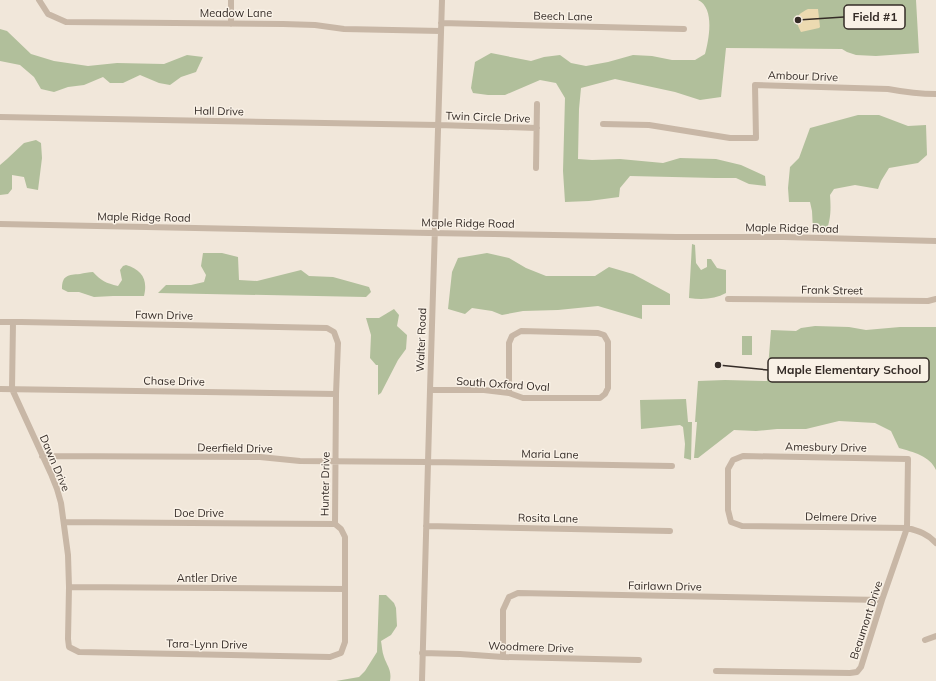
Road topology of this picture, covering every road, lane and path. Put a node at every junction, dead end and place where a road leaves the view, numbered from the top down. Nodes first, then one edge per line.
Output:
1 (39, 0) edge
2 (231, 0) edge
3 (442, 0) edge
4 (441, 23) junction
5 (231, 24) junction
6 (684, 29) dead end
7 (441, 31) junction
8 (936, 94) edge
9 (537, 104) dead end
10 (0, 117) edge
11 (603, 124) dead end
12 (438, 125) junction
13 (537, 128) junction
14 (536, 168) dead end
15 (0, 224) edge
16 (435, 233) junction
17 (936, 241) edge
18 (728, 299) dead end
19 (936, 299) edge
20 (0, 322) edge
21 (13, 322) junction
22 (327, 328) joint
23 (0, 389) edge
24 (12, 389) junction
25 (430, 390) junction
26 (509, 393) junction
27 (336, 394) junction
28 (42, 456) junction
29 (908, 459) joint
30 (335, 461) junction
31 (428, 462) junction
32 (672, 466) dead end
33 (64, 522) junction
34 (334, 524) junction
35 (426, 526) junction
36 (742, 526) joint
37 (908, 528) junction
38 (670, 531) dead end
39 (936, 543) edge
40 (69, 587) junction
41 (345, 589) junction
42 (882, 600) junction
43 (936, 636) edge
44 (68, 639) joint
45 (925, 640) dead end
46 (345, 642) joint
47 (422, 653) junction
48 (503, 657) junction
49 (639, 660) dead end
50 (716, 671) dead end
51 (422, 681) edge

1 - 5 street, Meadow Lane
2 - 5 street
3 - 4 street, Walter Road
4 - 6 street, Beech Lane
4 - 7 street, Walter Road
5 - 7 street, Meadow Lane
7 - 12 street, Walter Road
8 - 11 street, Ambour Drive
9 - 13 street, Twin Circle Drive
10 - 12 street, Hall Drive
12 - 13 street, Twin Circle Drive
12 - 16 street, Walter Road
13 - 14 street, Twin Circle Drive
15 - 16 street, Maple Ridge Road
16 - 17 street, Maple Ridge Road
16 - 25 street, Walter Road
18 - 19 street, Frank Street
20 - 21 street, Fawn Drive
21 - 22 street, Fawn Drive
21 - 24 street, Dawn Drive
22 - 27 street, Hunter Drive
23 - 24 street, Chase Drive
24 - 27 street, Chase Drive
24 - 28 street, Dawn Drive
25 - 26 street, South Oxford Oval
25 - 31 street, Walter Road
26 - 26 street, South Oxford Oval
27 - 30 street, Hunter Drive
28 - 30 street, Deerfield Drive
28 - 33 street, Dawn Drive
29 - 36 street, Amesbury Drive
29 - 37 street, Beaumont Drive
30 - 31 street, Deerfield Drive
30 - 34 street, Hunter Drive
31 - 32 street, Maria Lane
31 - 35 street, Walter Road
33 - 34 street, Doe Drive
33 - 40 street, Dawn Drive
34 - 41 street, Hunter Drive
35 - 38 street, Rosita Lane
35 - 47 street, Walter Road
36 - 37 street, Delmere Drive
37 - 39 street, Delmere Drive
37 - 42 street, Beaumont Drive
40 - 41 street, Antler Drive
40 - 44 street, Dawn Drive
41 - 46 street, Hunter Drive
42 - 48 street, Fairlawn Drive
42 - 50 street, Beaumont Drive
43 - 45 street
44 - 46 street, Tara-Lynn Drive
47 - 48 street, Woodmere Drive
47 - 51 street, Walter Road
48 - 49 street, Woodmere Drive

